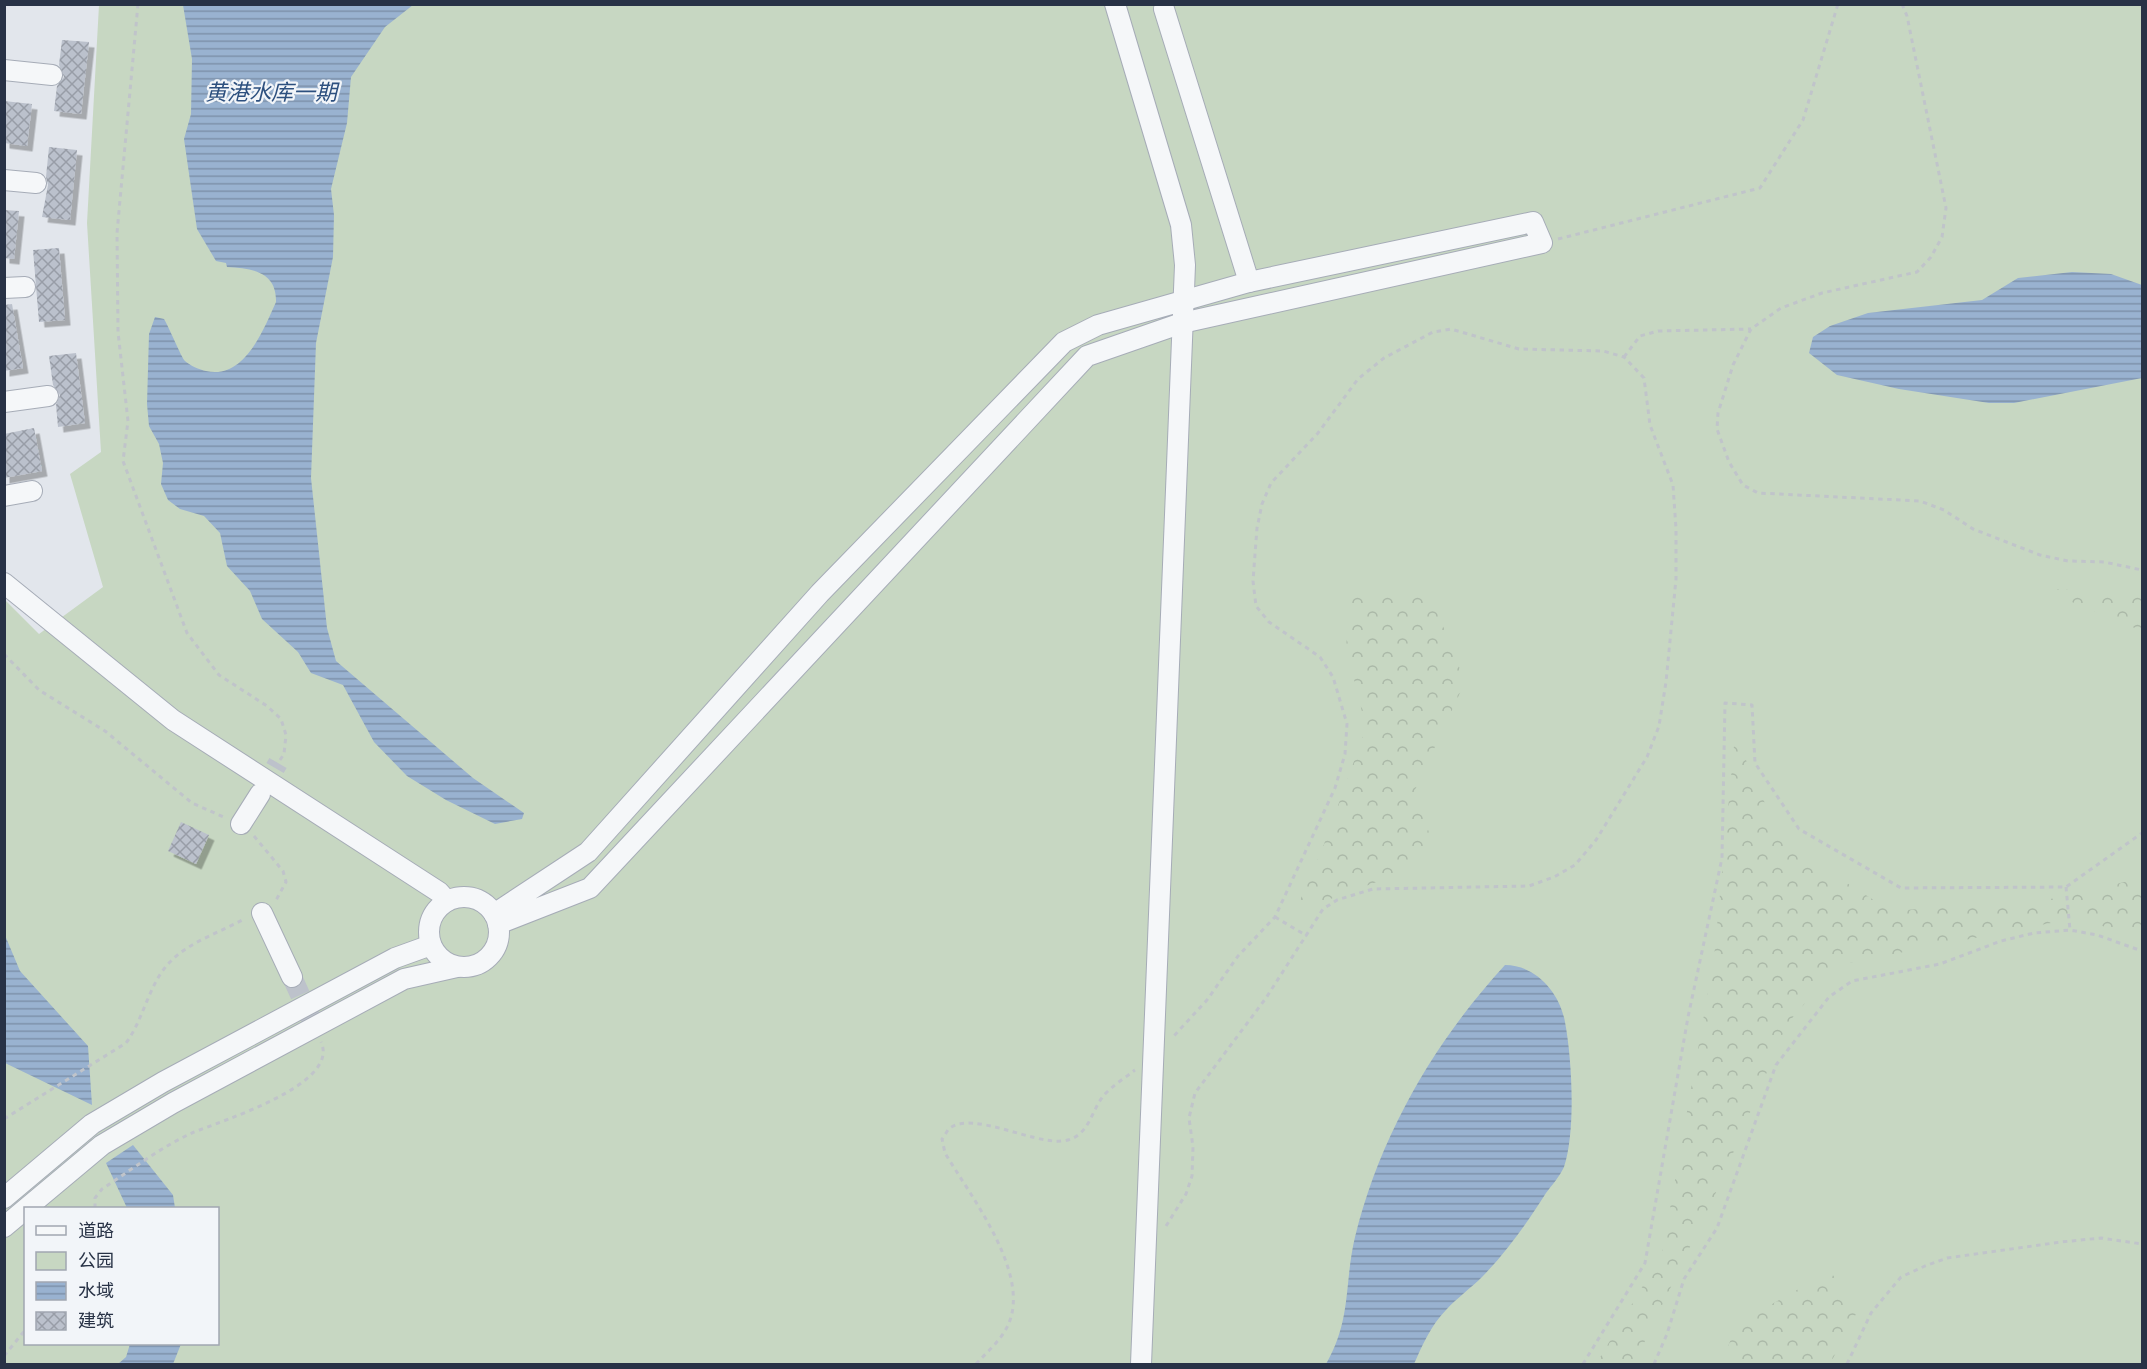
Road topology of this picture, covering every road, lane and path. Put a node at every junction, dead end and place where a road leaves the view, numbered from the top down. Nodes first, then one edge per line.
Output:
1 (138, 4) edge
2 (1115, 4) edge
3 (1838, 4) edge
4 (1902, 4) edge
5 (1164, 9) dead end
6 (4, 70) edge
7 (52, 75) dead end
8 (4, 180) edge
9 (36, 183) dead end
10 (1542, 243) junction
11 (1249, 282) junction
12 (25, 287) dead end
13 (4, 288) edge
14 (1184, 301) junction
15 (1182, 323) junction
16 (1751, 329) junction
17 (1624, 357) junction
18 (48, 396) dead end
19 (4, 402) edge
20 (32, 491) dead end
21 (4, 496) edge
22 (2142, 570) edge
23 (4, 583) edge
24 (4, 654) edge
25 (278, 763) tunnel mouth
26 (260, 794) tunnel mouth
27 (241, 824) junction
28 (2142, 833) edge
29 (2066, 887) junction
30 (447, 901) junction
31 (262, 913) junction
32 (1275, 917) junction
33 (496, 919) junction
34 (2070, 930) junction
35 (1307, 936) junction
36 (431, 945) junction
37 (2142, 951) edge
38 (457, 967) junction
39 (292, 977) tunnel mouth
40 (320, 1039) dead end
41 (1153, 1055) junction
42 (4, 1119) edge
43 (4, 1198) edge
44 (28, 1207) edge
45 (95, 1207) edge
46 (24, 1210) edge
47 (4, 1227) edge
48 (1164, 1229) dead end
49 (2142, 1244) edge
50 (24, 1331) edge
51 (4, 1356) edge
52 (976, 1365) edge
53 (1141, 1365) edge
54 (1583, 1365) edge
55 (1654, 1365) edge
56 (1847, 1365) edge

1 - 25 path
2 - 14 street
3 - 10 path
4 - 16 path
5 - 11 street
6 - 7 street
8 - 9 street
10 - 11 street
10 - 15 street
11 - 14 street
12 - 13 street
14 - 15 street
14 - 33 street
15 - 33 street
15 - 41 street
16 - 17 path
16 - 22 path
17 - 32 path
17 - 35 path
18 - 19 street
20 - 21 street
23 - 30 street
24 - 27 path
26 - 27 street
27 - 31 path
28 - 29 path
29 - 34 path
29 - 54 path
30 - 33 street
30 - 36 street
31 - 39 street
31 - 42 path
32 - 35 path
32 - 41 path
33 - 38 street
34 - 37 path
34 - 55 path
35 - 48 path
36 - 38 street
36 - 43 street
38 - 44 street
40 - 45 path
41 - 52 path
41 - 53 street
46 - 47 street
49 - 56 path
50 - 51 path

